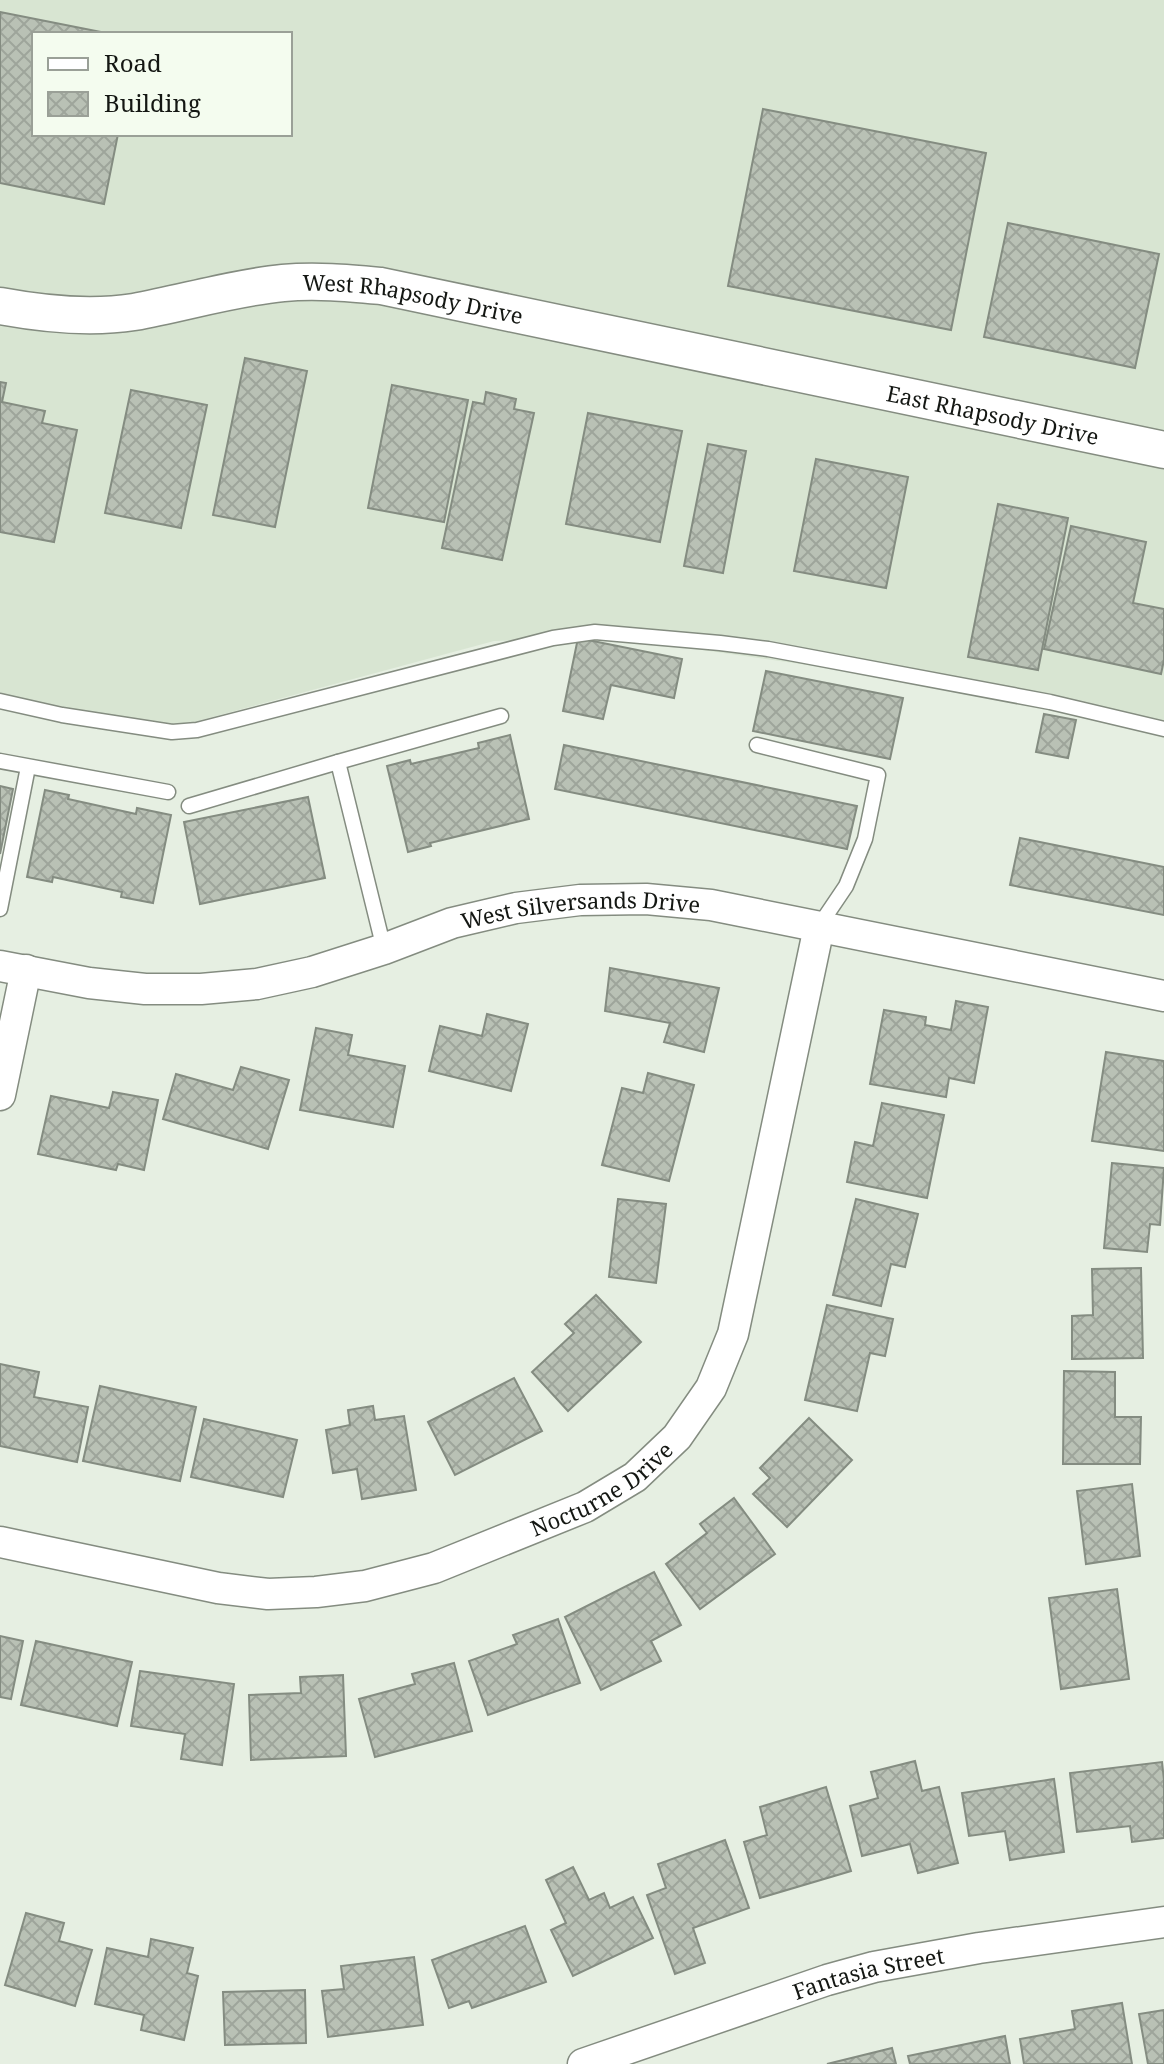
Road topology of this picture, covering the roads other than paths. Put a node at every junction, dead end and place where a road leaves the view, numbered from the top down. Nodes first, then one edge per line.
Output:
1 (0, 306) edge
2 (822, 379) joint
3 (1164, 450) edge
4 (0, 701) edge
5 (501, 716) dead end
6 (1164, 729) edge
7 (757, 745) dead end
8 (0, 761) edge
9 (338, 762) junction
10 (28, 767) junction
11 (168, 792) dead end
12 (189, 806) dead end
13 (0, 909) edge
14 (819, 927) junction
15 (384, 949) junction
16 (13, 968) edge
17 (1164, 996) edge
18 (0, 1095) edge
19 (0, 1542) edge
20 (1164, 1922) edge
21 (583, 2064) edge

1 - 2 street, West Rhapsody Drive
2 - 3 street, East Rhapsody Drive
4 - 6 lane
5 - 9 lane
7 - 14 lane
8 - 10 lane
9 - 12 lane
9 - 15 lane
10 - 11 lane
10 - 13 lane
14 - 15 street, West Silversands Drive
14 - 17 street, West Silversands Drive
14 - 19 street, Nocturne Drive
15 - 16 street, West Silversands Drive
16 - 18 street
20 - 21 street, Fantasia Street

